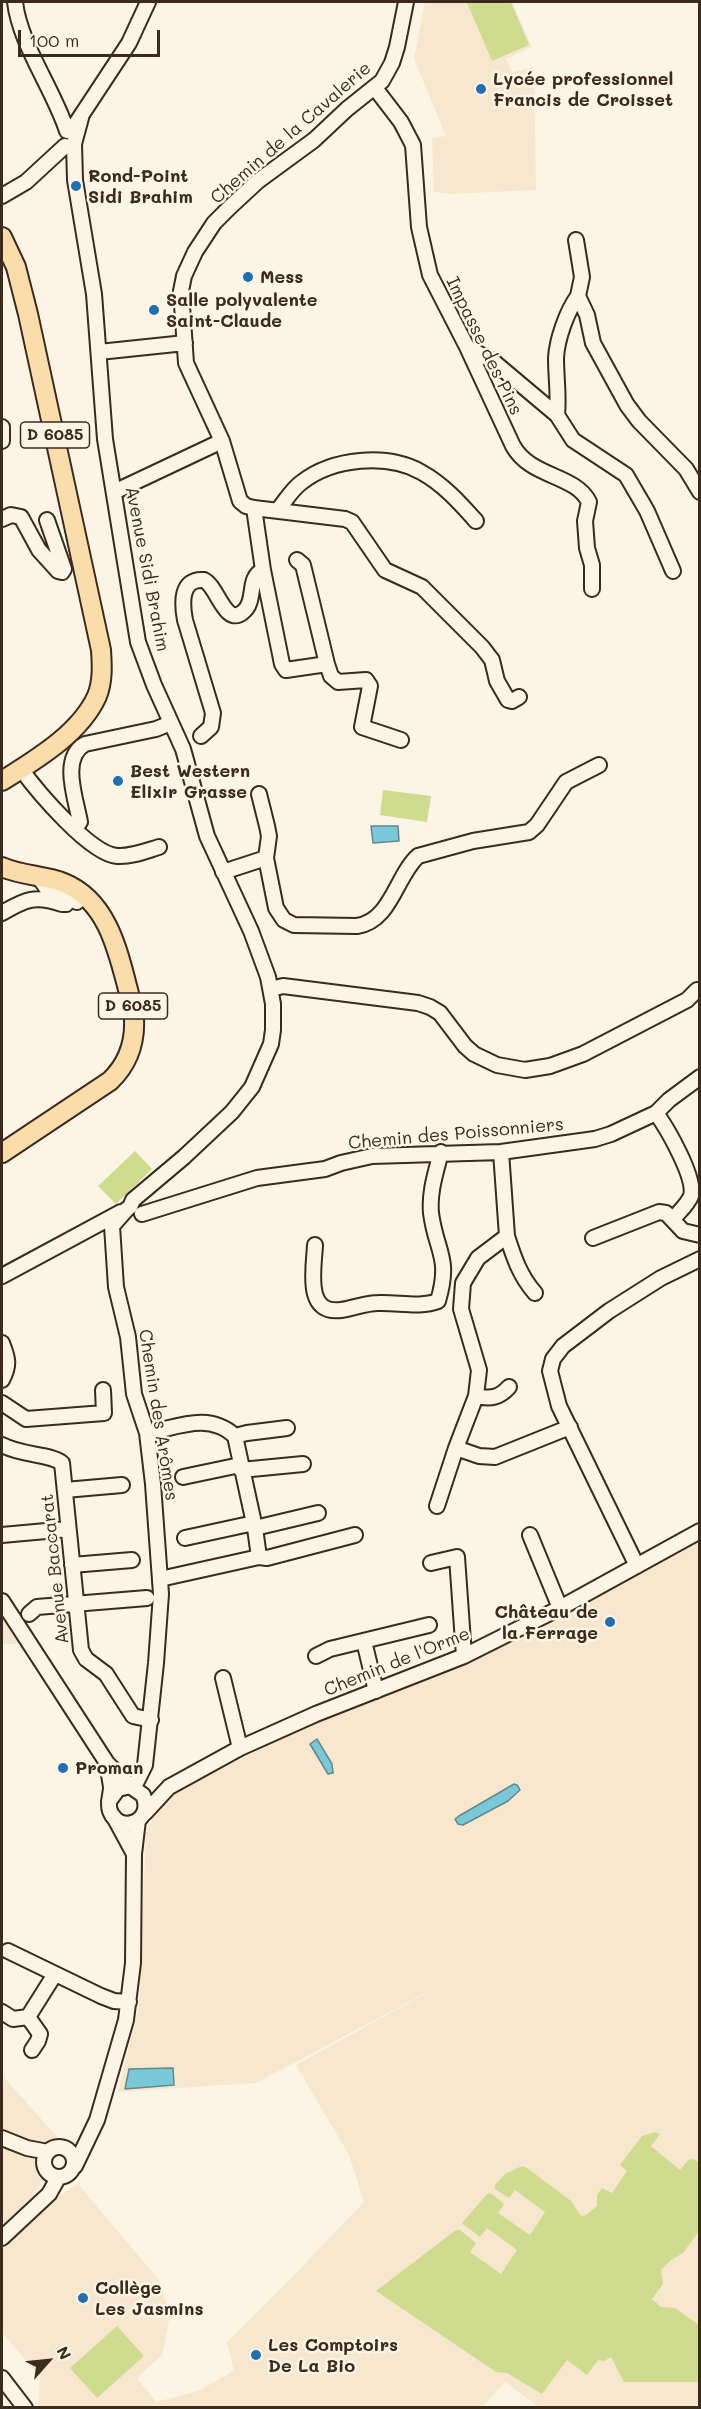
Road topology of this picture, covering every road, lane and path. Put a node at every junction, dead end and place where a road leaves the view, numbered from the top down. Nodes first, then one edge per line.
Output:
1 (15, 2) edge
2 (147, 2) edge
3 (406, 2) edge
4 (375, 87) junction
5 (57, 108) junction
6 (84, 113) junction
7 (68, 141) junction
8 (32, 177) junction
9 (2, 196) edge
10 (2, 237) edge
11 (576, 240) dead end
12 (578, 296) junction
13 (185, 343) junction
14 (467, 347) junction
15 (99, 352) junction
16 (557, 415) junction
17 (2, 427) edge
18 (2, 441) edge
19 (222, 441) junction
20 (114, 492) junction
21 (699, 492) edge
22 (254, 508) junction
23 (278, 510) junction
24 (2, 519) edge
25 (47, 520) dead end
26 (476, 521) dead end
27 (297, 560) dead end
28 (263, 570) junction
29 (673, 571) dead end
30 (591, 589) dead end
31 (98, 636) junction
32 (327, 663) junction
33 (519, 697) dead end
34 (171, 723) junction
35 (58, 730) junction
36 (201, 736) dead end
37 (401, 740) dead end
38 (599, 765) dead end
39 (21, 769) junction
40 (2, 772) edge
41 (2, 781) edge
42 (258, 794) dead end
43 (75, 828) junction
44 (159, 847) dead end
45 (266, 858) junction
46 (2, 867) edge
47 (223, 872) junction
48 (38, 876) junction
49 (69, 898) junction
50 (88, 898) junction
51 (2, 913) edge
52 (271, 989) junction
53 (697, 990) dead end
54 (699, 1077) edge
55 (656, 1113) junction
56 (441, 1152) junction
57 (501, 1152) junction
58 (2, 1153) edge
59 (138, 1206) junction
60 (673, 1219) junction
61 (112, 1226) junction
62 (699, 1235) edge
63 (507, 1236) junction
64 (593, 1238) dead end
65 (67, 1243) junction
66 (315, 1245) dead end
67 (699, 1259) edge
68 (2, 1276) edge
69 (536, 1293) dead end
70 (2, 1343) edge
71 (2, 1380) edge
72 (509, 1387) dead end
73 (103, 1390) dead end
74 (476, 1396) junction
75 (2, 1403) edge
76 (570, 1427) junction
77 (287, 1428) dead end
78 (147, 1433) junction
79 (235, 1436) junction
80 (2, 1445) edge
81 (456, 1448) junction
82 (303, 1464) dead end
83 (241, 1468) junction
84 (183, 1477) dead end
85 (122, 1485) dead end
86 (65, 1490) junction
87 (438, 1506) dead end
88 (318, 1514) dead end
89 (254, 1525) junction
90 (68, 1529) junction
91 (699, 1531) edge
92 (2, 1535) edge
93 (355, 1535) dead end
94 (530, 1535) dead end
95 (185, 1538) dead end
96 (259, 1557) junction
97 (132, 1560) dead end
98 (430, 1563) dead end
99 (72, 1565) junction
100 (637, 1566) junction
101 (160, 1579) junction
102 (147, 1598) dead end
103 (2, 1601) edge
104 (75, 1605) junction
105 (560, 1608) junction
106 (29, 1614) dead end
107 (429, 1625) dead end
108 (364, 1641) junction
109 (316, 1656) dead end
110 (464, 1656) junction
111 (223, 1678) dead end
112 (376, 1691) junction
113 (151, 1720) junction
114 (240, 1748) junction
115 (107, 1763) junction
116 (169, 1787) junction
117 (134, 1788) junction
118 (110, 1801) junction
119 (114, 1817) junction
120 (142, 1817) junction
121 (134, 1854) junction
122 (8, 1952) dead end
123 (55, 1974) junction
124 (129, 2002) junction
125 (2, 2012) edge
126 (28, 2017) junction
127 (32, 2050) dead end
128 (90, 2135) junction
129 (2, 2138) edge
130 (2, 2147) edge
131 (65, 2148) junction
132 (75, 2166) junction
133 (49, 2167) junction
134 (2, 2238) edge
135 (2, 2378) edge
136 (25, 2408) edge

1 - 5 street, Avenue Sidi Brahim
2 - 6 street
3 - 4 street, Chemin de la Cavalerie
4 - 13 street, Chemin de la Cavalerie
4 - 14 street, Impasse des Pins
5 - 6 street
5 - 7 street, Avenue Sidi Brahim
6 - 7 street
7 - 8 street
7 - 8 street
7 - 15 street, Avenue Sidi Brahim
8 - 9 street
10 - 31 main road, D 6085
11 - 12 street
12 - 16 street
12 - 21 street
13 - 15 street
13 - 19 street
14 - 16 street
14 - 30 street, Impasse des Pins
15 - 20 street, Avenue Sidi Brahim
16 - 29 street
17 - 18 street
19 - 20 street
19 - 22 street
20 - 34 street, Avenue Sidi Brahim
22 - 23 street
22 - 28 street
23 - 26 street
23 - 33 street
24 - 25 street
27 - 32 street
28 - 32 street
28 - 36 street
31 - 35 main road, D 6085
31 - 39 main road, D 6085
32 - 37 street
34 - 43 street
34 - 47 street, Avenue Sidi Brahim
35 - 39 main road
35 - 40 main road, D 6085
38 - 45 street
39 - 41 main road, D 6085
39 - 43 street
42 - 45 street
43 - 44 street
45 - 47 street
46 - 48 main road, D 6085
47 - 52 street, Avenue Sidi Brahim
48 - 49 street
48 - 50 main road, D 6085
49 - 50 street
49 - 51 street
50 - 58 main road, D 6085
52 - 53 street
52 - 59 street, Avenue Sidi Brahim
54 - 55 street, Chemin des Poissonniers
55 - 57 street, Chemin des Poissonniers
55 - 60 street
56 - 57 street, Chemin des Poissonniers
56 - 59 street, Chemin des Poissonniers
56 - 66 street
57 - 63 street
59 - 61 street
59 - 65 street
60 - 62 street
60 - 64 street
61 - 65 street
61 - 78 street, Chemin des Arômes
63 - 69 street
63 - 74 street
65 - 68 street
67 - 76 street
70 - 71 street
72 - 74 street
73 - 75 street
74 - 81 street
76 - 81 street
76 - 100 street
77 - 79 street
78 - 79 street
78 - 101 street, Chemin des Arômes
79 - 83 street
80 - 86 street, Avenue Baccarat
81 - 87 street
82 - 83 street
83 - 84 street
83 - 89 street
85 - 86 street
86 - 90 street, Avenue Baccarat
88 - 89 street
89 - 95 street
89 - 96 street
90 - 92 street
90 - 99 street, Avenue Baccarat
91 - 100 street, Chemin de l'Orme
93 - 96 street
94 - 105 street
96 - 101 street
97 - 99 street
98 - 110 street
99 - 104 street, Avenue Baccarat
100 - 105 street, Chemin de l'Orme
101 - 113 street, Chemin des Arômes
102 - 104 street
103 - 115 street
104 - 106 street
104 - 113 street, Avenue Baccarat
105 - 110 street, Chemin de l'Orme
107 - 108 street
108 - 109 street
108 - 112 street
110 - 112 street, Chemin de l'Orme
111 - 114 street
112 - 114 street, Chemin de l'Orme
113 - 117 street, Chemin des Arômes
114 - 116 street, Chemin de l'Orme
115 - 117 street
115 - 118 street
116 - 117 street, Chemin de l'Orme
116 - 120 street, Chemin de l'Orme
117 - 118 street
117 - 120 street
118 - 119 street
119 - 120 street
119 - 121 street
120 - 121 street
121 - 124 street
122 - 123 street
123 - 124 street
123 - 126 street
124 - 128 street
125 - 126 street
126 - 127 street
128 - 131 street
128 - 132 street
129 - 133 street
130 - 133 street
131 - 132 street
131 - 133 street
132 - 133 street
133 - 134 street
135 - 136 street

